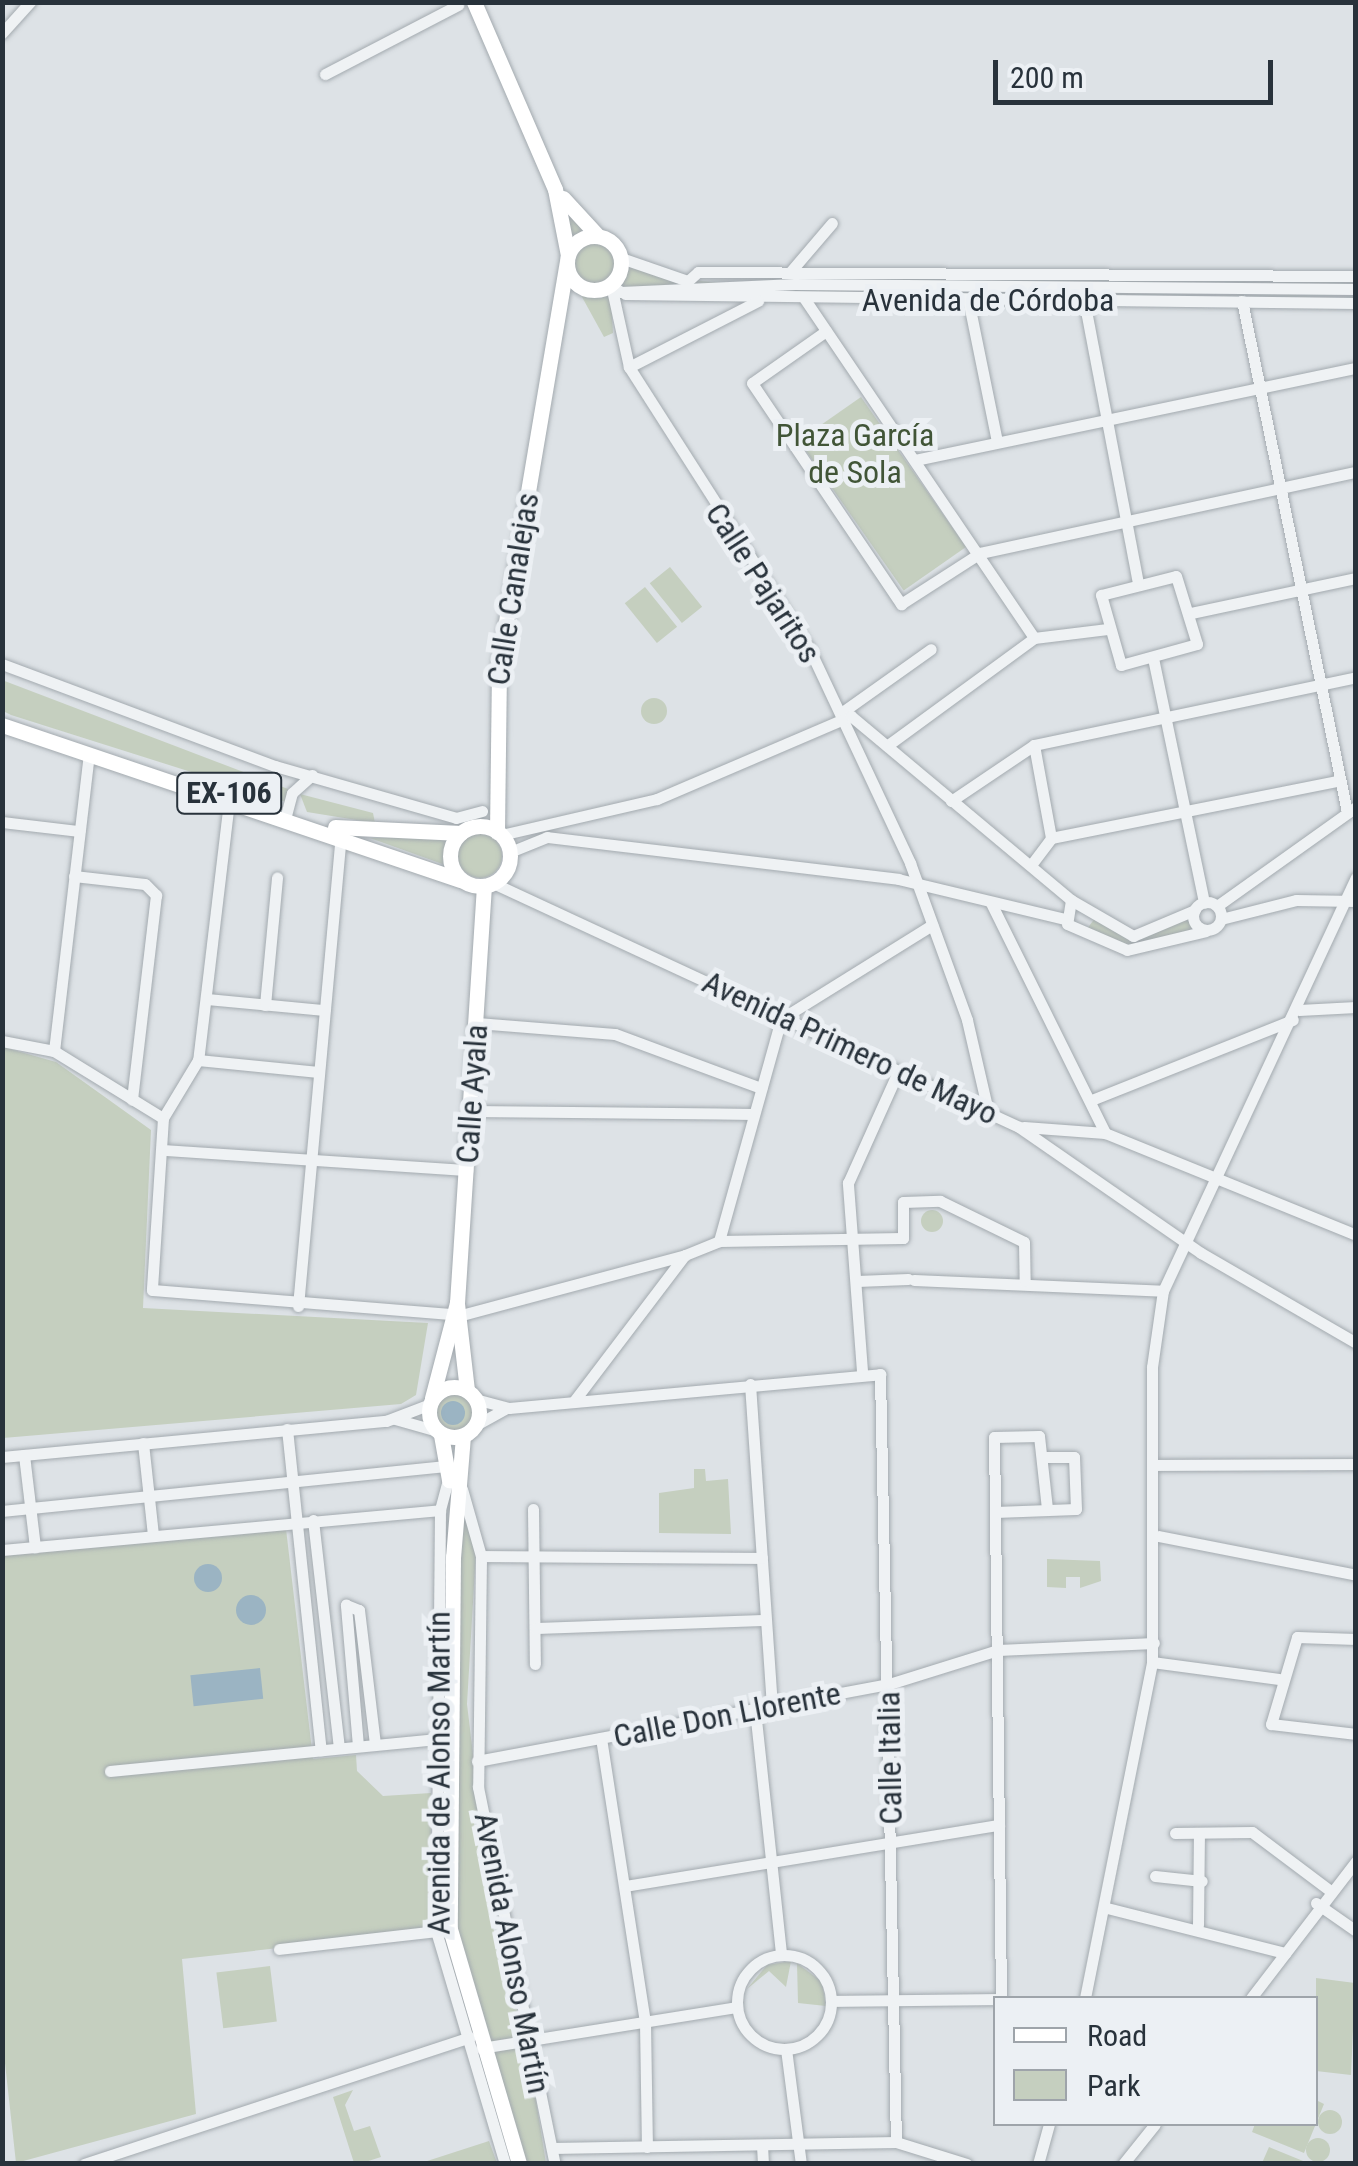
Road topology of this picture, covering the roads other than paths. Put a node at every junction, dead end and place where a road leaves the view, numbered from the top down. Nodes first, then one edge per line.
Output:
1 (30, 2) edge
2 (466, 4) edge
3 (2, 33) edge
4 (325, 74) dead end
5 (555, 189) junction
6 (832, 223) dead end
7 (598, 236) junction
8 (622, 258) junction
9 (567, 259) junction
10 (791, 271) junction
11 (694, 276) junction
12 (1356, 276) edge
13 (728, 284) junction
14 (582, 288) junction
15 (616, 289) junction
16 (1356, 289) edge
17 (710, 295) junction
18 (777, 297) junction
19 (804, 298) junction
20 (968, 299) junction
21 (1084, 300) junction
22 (1242, 302) junction
23 (1356, 303) edge
24 (717, 318) junction
25 (826, 331) junction
26 (554, 348) junction
27 (629, 367) junction
28 (1356, 368) edge
29 (1260, 388) junction
30 (1109, 420) junction
31 (997, 441) junction
32 (915, 460) junction
33 (1356, 472) edge
34 (1280, 487) junction
35 (1128, 519) junction
36 (980, 552) junction
37 (1356, 578) edge
38 (1138, 584) junction
39 (1300, 589) junction
40 (1191, 612) junction
41 (1107, 629) junction
42 (1034, 638) junction
43 (931, 649) dead end
44 (1153, 658) junction
45 (2, 664) edge
46 (1356, 676) edge
47 (1321, 684) junction
48 (1166, 717) junction
49 (2, 721) edge
50 (845, 721) junction
51 (888, 744) junction
52 (1034, 745) junction
53 (89, 754) junction
54 (275, 766) junction
55 (312, 776) junction
56 (1337, 780) junction
57 (292, 793) junction
58 (229, 796) junction
59 (951, 801) junction
60 (1351, 809) edge
61 (1188, 810) junction
62 (286, 815) junction
63 (559, 820) junction
64 (2, 822) edge
65 (494, 824) junction
66 (463, 827) junction
67 (518, 828) junction
68 (79, 831) junction
69 (341, 838) junction
70 (560, 838) junction
71 (1051, 838) junction
72 (510, 852) junction
73 (1031, 865) junction
74 (74, 876) junction
75 (277, 878) dead end
76 (1356, 878) edge
77 (461, 880) junction
78 (916, 885) junction
79 (491, 889) junction
80 (934, 890) junction
81 (1075, 900) junction
82 (1350, 901) edge
83 (923, 902) junction
84 (991, 903) junction
85 (1091, 908) junction
86 (1209, 908) junction
87 (1070, 924) junction
88 (932, 925) junction
89 (1206, 930) junction
90 (207, 999) junction
91 (265, 1005) junction
92 (1356, 1007) edge
93 (324, 1010) junction
94 (1296, 1015) junction
95 (781, 1019) junction
96 (477, 1023) junction
97 (2, 1041) edge
98 (54, 1051) junction
99 (198, 1060) junction
100 (318, 1072) junction
101 (898, 1072) junction
102 (761, 1088) junction
103 (1094, 1099) junction
104 (132, 1100) junction
105 (979, 1100) junction
106 (471, 1111) junction
107 (988, 1111) joint
108 (753, 1114) junction
109 (164, 1118) junction
110 (1020, 1127) junction
111 (1104, 1133) junction
112 (164, 1150) junction
113 (309, 1161) junction
114 (467, 1170) junction
115 (1220, 1178) junction
116 (1356, 1235) edge
117 (719, 1240) junction
118 (852, 1240) junction
119 (1191, 1242) junction
120 (685, 1256) junction
121 (1025, 1280) junction
122 (857, 1281) junction
123 (1163, 1291) junction
124 (298, 1306) junction
125 (454, 1311) junction
126 (1356, 1343) edge
127 (862, 1372) junction
128 (750, 1384) junction
129 (586, 1386) junction
130 (471, 1395) junction
131 (599, 1399) junction
132 (431, 1401) junction
133 (574, 1401) junction
134 (509, 1408) junction
135 (395, 1419) junction
136 (287, 1429) junction
137 (439, 1433) junction
138 (466, 1435) junction
139 (143, 1443) junction
140 (24, 1455) junction
141 (2, 1457) edge
142 (1046, 1457) junction
143 (1356, 1464) edge
144 (1153, 1465) junction
145 (451, 1473) junction
146 (292, 1480) junction
147 (150, 1495) junction
148 (30, 1508) junction
149 (533, 1509) dead end
150 (440, 1510) junction
151 (1047, 1510) junction
152 (2, 1511) edge
153 (995, 1512) junction
154 (313, 1520) junction
155 (295, 1522) junction
156 (153, 1535) junction
157 (1158, 1536) junction
158 (35, 1546) junction
159 (2, 1550) edge
160 (481, 1556) junction
161 (532, 1556) junction
162 (762, 1558) junction
163 (1356, 1575) edge
164 (764, 1620) junction
165 (535, 1628) junction
166 (1356, 1639) edge
167 (1154, 1643) junction
168 (998, 1650) junction
169 (1152, 1662) junction
170 (534, 1664) dead end
171 (1279, 1679) junction
172 (888, 1684) junction
173 (772, 1708) junction
174 (755, 1710) junction
175 (1356, 1734) edge
176 (444, 1738) junction
177 (601, 1738) junction
178 (375, 1744) junction
179 (358, 1746) junction
180 (339, 1748) junction
181 (322, 1750) junction
182 (476, 1761) junction
183 (110, 1771) dead end
184 (999, 1825) junction
185 (1175, 1833) dead end
186 (1200, 1833) junction
187 (892, 1842) junction
188 (1356, 1861) edge
189 (771, 1862) junction
190 (1155, 1876) dead end
191 (1202, 1881) junction
192 (626, 1886) junction
193 (1328, 1889) junction
194 (1316, 1904) junction
195 (1106, 1908) junction
196 (1198, 1924) junction
197 (436, 1930) junction
198 (1356, 1932) edge
199 (279, 1949) dead end
200 (1285, 1952) junction
201 (781, 1955) junction
202 (998, 1996) edge
203 (1085, 1996) edge
204 (1252, 1996) edge
205 (993, 1999) edge
206 (893, 2000) junction
207 (831, 2001) junction
208 (737, 2007) junction
209 (645, 2022) junction
210 (529, 2040) junction
211 (474, 2041) junction
212 (786, 2049) junction
213 (1049, 2126) edge
214 (1153, 2126) edge
215 (896, 2142) junction
216 (800, 2144) junction
217 (762, 2145) junction
218 (647, 2147) junction
219 (552, 2148) junction
220 (84, 2164) edge
221 (505, 2164) edge
222 (519, 2164) edge
223 (555, 2164) edge
224 (763, 2164) edge
225 (801, 2164) edge
226 (967, 2164) edge
227 (1038, 2164) edge
228 (1123, 2164) edge

1 - 3 street
2 - 4 street
2 - 5 main road
5 - 7 main road
5 - 9 main road
6 - 10 street
7 - 8 main road
7 - 9 main road
8 - 11 street, Avenida de Córdoba
8 - 15 main road
9 - 14 main road
9 - 26 main road, Calle Canalejas
10 - 11 street, Avenida de Córdoba
10 - 12 street, Avenida de Córdoba
11 - 13 street, Avenida de Córdoba
13 - 15 street, Avenida de Córdoba
13 - 16 street, Avenida de Córdoba
14 - 15 main road
14 - 26 main road, Calle Canalejas
15 - 17 street, Avenida de Córdoba
15 - 27 street, Calle Pajaritos
17 - 18 street, Avenida de Córdoba
17 - 24 street
18 - 19 street, Avenida de Córdoba
18 - 24 street
19 - 20 street, Avenida de Córdoba
19 - 25 street
20 - 21 street, Avenida de Córdoba
20 - 31 street
21 - 22 street, Avenida de Córdoba
21 - 30 street
22 - 23 street, Avenida de Córdoba
22 - 29 street
24 - 27 street
25 - 32 street
25 - 36 street
26 - 65 main road, Calle Canalejas
27 - 50 street, Calle Pajaritos
28 - 29 street
29 - 30 street
29 - 34 street
30 - 31 street
30 - 35 street
31 - 32 street
32 - 36 street
33 - 34 street
34 - 35 street
34 - 39 street
35 - 36 street
35 - 38 street
36 - 42 street
37 - 39 street
38 - 40 street
38 - 41 street
39 - 40 street
39 - 47 street
40 - 44 street
41 - 42 street
41 - 44 street
42 - 51 street
43 - 50 street
44 - 48 street
45 - 54 street
46 - 47 street
47 - 48 street
47 - 56 street
48 - 52 street
48 - 61 street
49 - 53 main road, EX-106
49 - 58 main road, EX-106
50 - 51 street
50 - 63 street
50 - 78 street, Calle Pajaritos
51 - 59 street
52 - 59 street
52 - 71 street
53 - 58 main road, EX-106
53 - 68 street
54 - 55 street
54 - 57 street
55 - 57 street
55 - 66 street
56 - 60 street
56 - 61 street
57 - 62 street
58 - 62 main road, EX-106
58 - 90 street
59 - 73 street
60 - 86 street
61 - 71 street
61 - 86 street
62 - 66 main road, EX-106
62 - 69 main road, EX-106
63 - 67 street
63 - 70 street
64 - 68 street
65 - 66 main road
65 - 66 main road
65 - 67 street
65 - 67 street
65 - 72 main road, Calle Canalejas
66 - 77 main road
68 - 74 street
69 - 77 main road, EX-106
69 - 93 street
70 - 72 street
70 - 78 street
71 - 73 street
72 - 79 main road
73 - 81 street
74 - 98 street
74 - 104 street
75 - 91 street
76 - 82 street
77 - 79 main road
78 - 80 street
78 - 83 street, Calle Pajaritos
79 - 95 street, Avenida Primero de Mayo
79 - 96 main road, Calle Ayala
80 - 83 street
80 - 84 street
81 - 85 street
81 - 87 street
82 - 86 street
82 - 94 street
83 - 88 street, Calle Pajaritos
84 - 87 street
84 - 103 street
85 - 86 street
85 - 87 street
86 - 89 street
86 - 89 street
87 - 89 street
88 - 95 street
88 - 105 street, Calle Pajaritos
90 - 91 street
90 - 99 street
91 - 93 street
92 - 94 street
93 - 100 street
94 - 103 street
94 - 115 street
95 - 101 street, Avenida Primero de Mayo
95 - 102 street
96 - 102 street
96 - 106 main road, Calle Ayala
97 - 98 street
98 - 104 street
99 - 100 street
99 - 109 street
100 - 113 street
101 - 105 street, Avenida Primero de Mayo
101 - 118 street
102 - 108 street
103 - 111 street
104 - 109 street
105 - 107 street, Calle Pajaritos
106 - 108 street
106 - 114 main road, Calle Ayala
107 - 110 street, Avenida Primero de Mayo
108 - 117 street
109 - 112 street
110 - 111 street
110 - 119 street, Avenida Primero de Mayo
111 - 115 street
112 - 113 street
112 - 124 street
113 - 114 street
113 - 124 street
114 - 125 main road, Calle Ayala
115 - 116 street
115 - 119 street
117 - 118 street
117 - 120 street
118 - 121 street
118 - 122 street
119 - 123 street
119 - 126 street, Avenida Primero de Mayo
120 - 125 street
120 - 129 street
121 - 122 street
121 - 123 street
122 - 127 street
123 - 144 street
124 - 125 street
125 - 130 main road, Calle Ayala
125 - 132 main road, Calle Ayala
127 - 128 street
127 - 172 street, Calle Italia
128 - 131 street
128 - 162 street
129 - 131 street
129 - 133 street
130 - 132 main road
130 - 134 street
130 - 138 main road, Calle Ayala
131 - 133 street
132 - 135 street
132 - 137 main road, Avenida de Alonso Martín
133 - 134 street
134 - 138 street
135 - 136 street
135 - 137 street
136 - 139 street
136 - 146 street
137 - 138 main road
137 - 145 main road, Avenida de Alonso Martín
138 - 145 main road, Avenida de Alonso Martín
138 - 160 street, Avenida Alonso Martín
139 - 140 street
139 - 147 street
140 - 141 street
140 - 148 street
142 - 151 street
142 - 151 street
142 - 153 street
143 - 144 street
144 - 157 street
145 - 146 street
145 - 150 street, Avenida de Alonso Martín
145 - 176 main road, Avenida de Alonso Martín
146 - 147 street
146 - 155 street
147 - 148 street
147 - 156 street
148 - 152 street
148 - 158 street
149 - 161 street
150 - 154 street
150 - 176 street, Avenida de Alonso Martín
151 - 153 street
153 - 168 street
154 - 155 street
154 - 180 street
155 - 156 street
155 - 181 street
156 - 158 street
157 - 163 street
157 - 167 street
158 - 159 street
160 - 161 street
160 - 182 street, Avenida Alonso Martín
161 - 162 street
161 - 165 street
162 - 164 street
164 - 165 street
164 - 173 street
165 - 170 street
166 - 171 street
167 - 168 street, Calle Don Llorente
167 - 169 street
168 - 172 street, Calle Don Llorente
168 - 184 street
169 - 171 street
169 - 195 street
171 - 175 street
172 - 173 street, Calle Don Llorente
172 - 187 street, Calle Italia
173 - 174 street, Calle Don Llorente
174 - 177 street, Calle Don Llorente
174 - 189 street
176 - 178 street
176 - 197 street, Avenida de Alonso Martín
176 - 211 main road, Avenida de Alonso Martín
177 - 182 street, Calle Don Llorente
177 - 192 street
178 - 179 street
178 - 179 street
179 - 180 street
180 - 181 street
181 - 183 street
182 - 210 street, Avenida Alonso Martín
184 - 187 street
184 - 202 street
185 - 186 street
186 - 191 street
186 - 193 street
187 - 189 street
187 - 206 street, Calle Italia
188 - 193 street
189 - 192 street
189 - 201 street
190 - 191 street
191 - 196 street
192 - 209 street
193 - 194 street
194 - 198 street
194 - 200 street
195 - 196 street
195 - 203 street
196 - 200 street
197 - 199 street
197 - 211 street, Avenida de Alonso Martín
200 - 204 street
201 - 207 street
201 - 208 street
205 - 206 street
206 - 207 street
206 - 215 street, Calle Italia
207 - 212 street
208 - 209 street
208 - 212 street
209 - 210 street
209 - 218 street
210 - 211 street
210 - 219 street, Avenida Alonso Martín
211 - 220 street
211 - 221 street, Avenida de Alonso Martín
211 - 222 main road, Avenida de Alonso Martín
212 - 216 street
213 - 227 street
214 - 228 street
215 - 216 street
215 - 226 street
216 - 217 street
216 - 225 street
217 - 218 street
217 - 224 street
218 - 219 street
219 - 223 street, Avenida Alonso Martín

